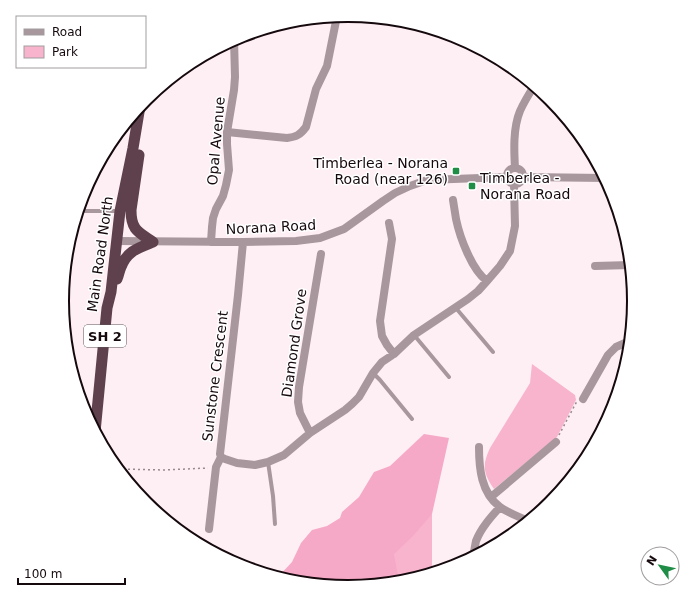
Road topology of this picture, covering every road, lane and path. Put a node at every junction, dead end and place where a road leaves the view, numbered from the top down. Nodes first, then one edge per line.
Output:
1 (337, 23) edge
2 (234, 46) edge
3 (532, 91) edge
4 (138, 116) edge
5 (137, 127) junction
6 (227, 132) junction
7 (515, 168) junction
8 (507, 176) junction
9 (524, 177) junction
10 (598, 178) edge
11 (514, 184) junction
12 (453, 200) dead end
13 (84, 211) edge
14 (120, 211) junction
15 (389, 223) dead end
16 (117, 241) junction
17 (153, 242) junction
18 (211, 242) junction
19 (243, 242) junction
20 (321, 254) dead end
21 (625, 265) edge
22 (595, 266) dead end
23 (487, 281) junction
24 (111, 292) junction
25 (455, 307) junction
26 (414, 335) junction
27 (624, 343) edge
28 (493, 352) dead end
29 (394, 354) junction
30 (373, 373) junction
31 (449, 377) dead end
32 (582, 399) joint
33 (412, 419) dead end
34 (96, 420) edge
35 (310, 433) junction
36 (556, 442) joint
37 (479, 447) dead end
38 (221, 457) junction
39 (268, 462) junction
40 (216, 467) junction
41 (126, 469) edge
42 (490, 497) junction
43 (500, 507) junction
44 (523, 518) edge
45 (275, 524) dead end
46 (209, 529) dead end
47 (474, 549) edge

1 - 6 street
2 - 6 street, Opal Avenue
3 - 7 street
4 - 5 highway, Main Road North / SH 2
5 - 14 highway, Main Road North / SH 2
5 - 17 highway
6 - 18 street, Opal Avenue
7 - 8 street
7 - 9 street
8 - 11 street
8 - 19 street, Norana Road
9 - 10 street
9 - 11 street
11 - 23 street, Sunstone Crescent
12 - 23 street
13 - 14 lane
14 - 16 highway, Main Road North / SH 2
15 - 29 street
16 - 17 street, Norana Road
16 - 24 highway, Main Road North / SH 2
17 - 18 street, Norana Road
17 - 24 highway
18 - 19 street, Norana Road
19 - 38 street, Sunstone Crescent
20 - 35 street, Diamond Grove
21 - 22 street
23 - 25 street, Sunstone Crescent
24 - 34 highway, Main Road North / SH 2
25 - 26 street, Sunstone Crescent
25 - 28 lane
26 - 29 street, Sunstone Crescent
26 - 31 lane
27 - 32 street
29 - 30 street, Sunstone Crescent
30 - 33 lane
30 - 35 street, Sunstone Crescent
32 - 36 path
35 - 39 street, Sunstone Crescent
36 - 42 street
37 - 42 street
38 - 39 street, Sunstone Crescent
38 - 40 street
39 - 45 lane
40 - 41 path
40 - 46 street
42 - 43 street
43 - 44 street
43 - 47 street

